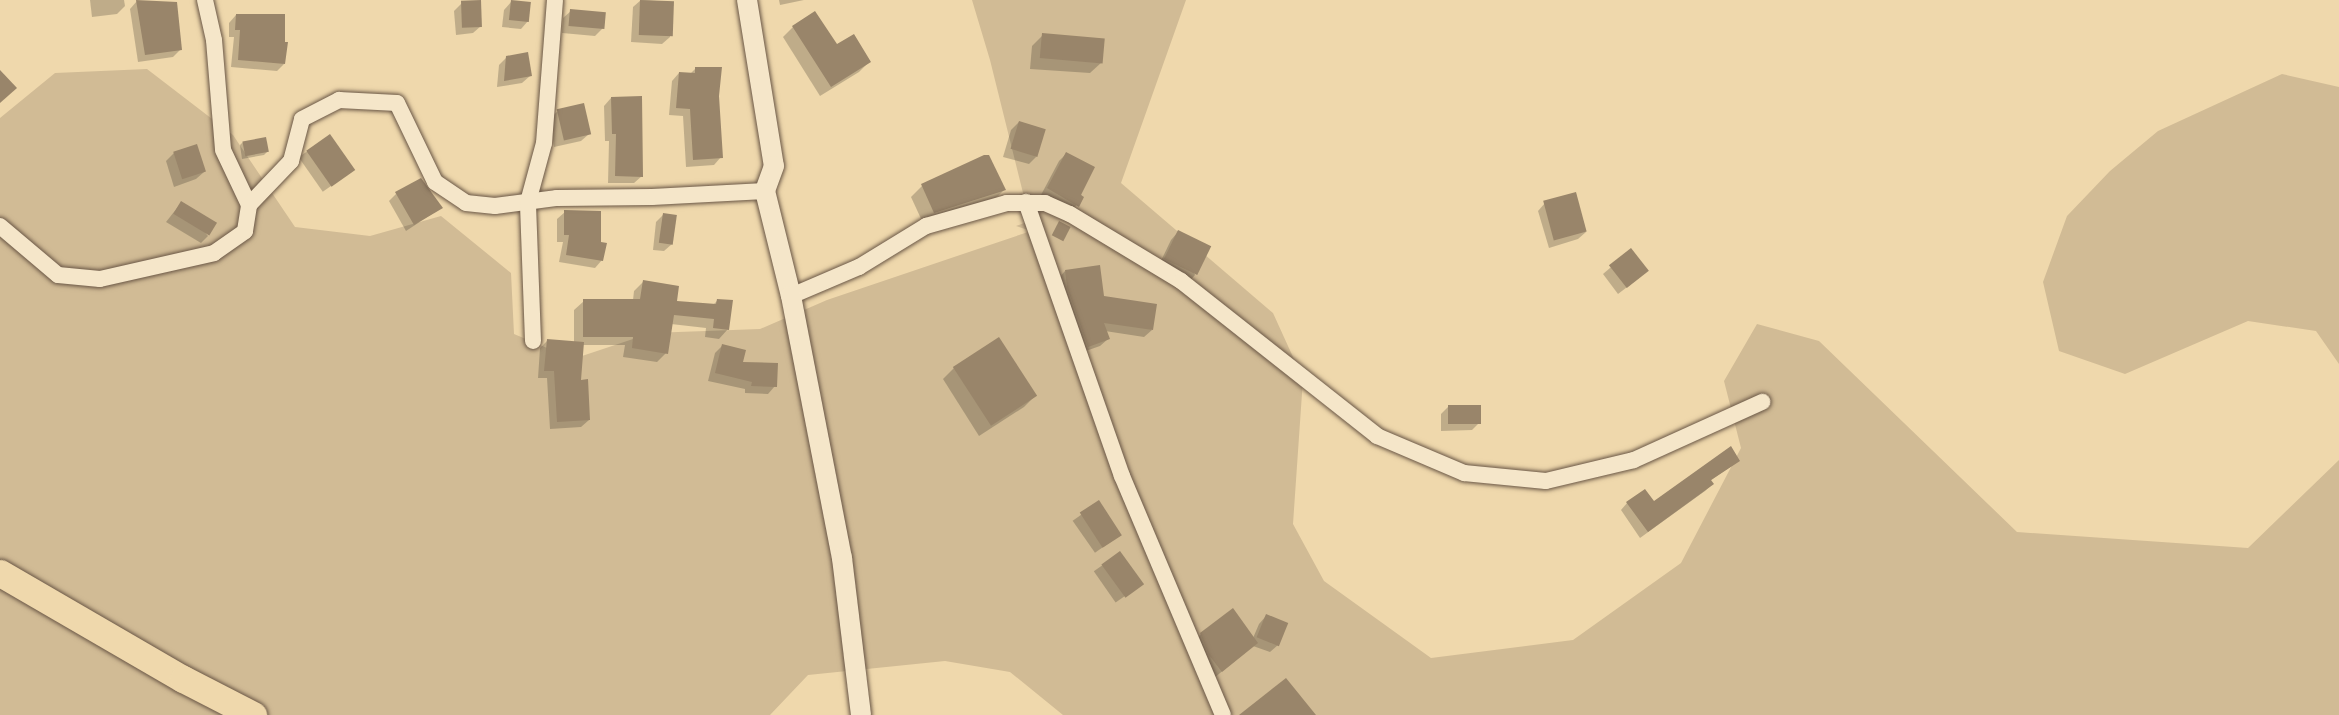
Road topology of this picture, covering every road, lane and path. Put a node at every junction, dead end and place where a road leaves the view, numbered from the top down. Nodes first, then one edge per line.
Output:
1 (205, 0) edge
2 (555, 0) edge
3 (747, 0) edge
4 (765, 191) junction
5 (528, 202) junction
6 (1026, 202) junction
7 (249, 205) junction
8 (0, 226) edge
9 (791, 296) junction
10 (533, 341) dead end
11 (1762, 402) dead end
12 (0, 573) edge
13 (253, 715) edge
14 (861, 715) edge
15 (1223, 715) edge

1 - 7 street
2 - 5 street
3 - 4 street
4 - 5 street
4 - 9 street
5 - 7 street
5 - 10 street
6 - 9 street
6 - 11 street
6 - 15 street
7 - 8 street
9 - 14 street
12 - 13 highway

